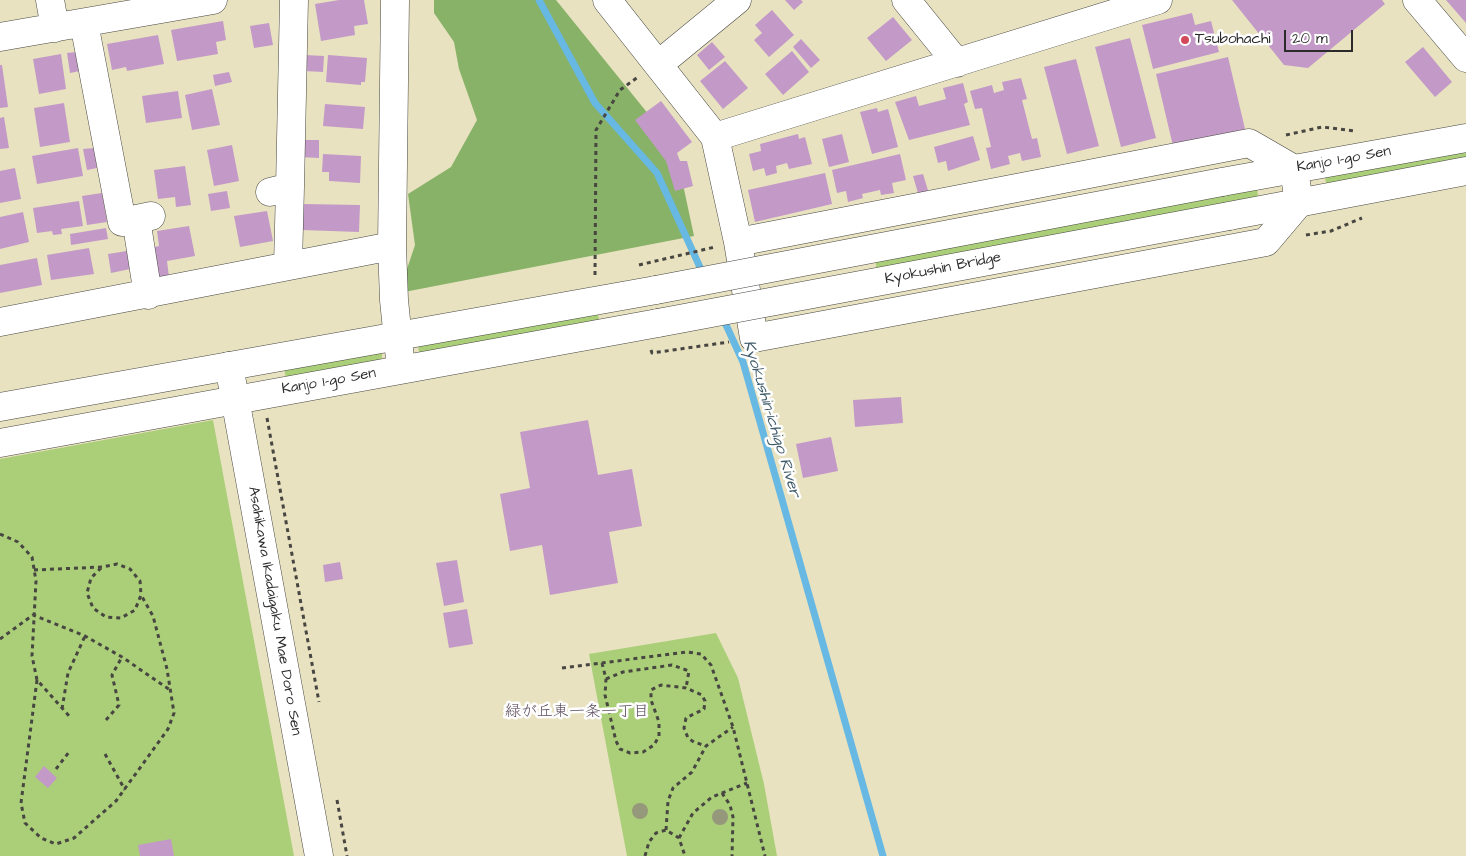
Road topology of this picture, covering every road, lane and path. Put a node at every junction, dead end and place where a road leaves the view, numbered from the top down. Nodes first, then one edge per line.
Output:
1 (50, 0) edge
2 (213, 0) edge
3 (294, 0) edge
4 (395, 0) edge
5 (607, 0) edge
6 (737, 0) edge
7 (906, 0) edge
8 (1158, 0) edge
9 (1417, 0) edge
10 (84, 23) junction
11 (55, 28) junction
12 (0, 37) edge
13 (1466, 58) edge
14 (957, 63) junction
15 (659, 64) junction
16 (1359, 131) dead end
17 (715, 137) junction
18 (1466, 138) edge
19 (1249, 143) junction
20 (1294, 169) junction
21 (1466, 172) edge
22 (1299, 203) junction
23 (1366, 217) dead end
24 (1303, 236) dead end
25 (738, 242) junction
26 (392, 246) junction
27 (647, 263) dead end
28 (288, 265) junction
29 (596, 282) dead end
30 (148, 295) junction
31 (0, 322) edge
32 (658, 323) joint
33 (397, 336) junction
34 (754, 338) junction
35 (667, 351) dead end
36 (229, 366) junction
37 (401, 369) junction
38 (235, 400) junction
39 (0, 407) edge
40 (265, 410) dead end
41 (0, 443) edge
42 (0, 534) edge
43 (102, 567) junction
44 (34, 570) junction
45 (141, 595) junction
46 (33, 615) junction
47 (84, 636) junction
48 (0, 639) edge
49 (122, 657) junction
50 (602, 663) junction
51 (562, 668) dead end
52 (606, 679) junction
53 (37, 680) junction
54 (686, 688) junction
55 (170, 690) junction
56 (320, 708) dead end
57 (62, 709) junction
58 (71, 718) dead end
59 (106, 720) dead end
60 (734, 727) junction
61 (706, 746) junction
62 (69, 752) dead end
63 (104, 754) dead end
64 (56, 769) dead end
65 (747, 783) junction
66 (125, 790) junction
67 (335, 791) dead end
68 (722, 793) junction
69 (666, 830) junction
70 (679, 838) junction
71 (319, 856) edge
72 (347, 856) edge
73 (645, 856) edge
74 (685, 856) edge
75 (732, 856) edge
76 (765, 856) edge

1 - 11 street
2 - 10 street
3 - 28 street
4 - 26 street
5 - 15 street
6 - 15 street
7 - 14 street
8 - 14 street
9 - 13 street
10 - 11 street
10 - 30 street
11 - 12 street
14 - 17 street
15 - 17 street
15 - 29 path
16 - 19 path
17 - 25 street
18 - 20 street, Kanjo 1-go Sen
19 - 20 street
19 - 25 street
20 - 22 street
20 - 33 street, Kanjo 1-go Sen, bridge
21 - 22 street
22 - 32 street, Kyokushin Bridge, bridge
22 - 34 street
23 - 24 path
25 - 27 path
25 - 34 street
26 - 28 street
26 - 33 street
28 - 30 street
30 - 31 street
32 - 37 street, Kanjo 1-go Sen
33 - 36 street
33 - 37 street
34 - 35 path
36 - 38 street, Asahikawa Ikadaigaku Mae Doro Sen
36 - 39 street
37 - 38 street, Kanjo 1-go Sen
38 - 41 street, Kanjo 1-go Sen
38 - 71 street, Asahikawa Ikadaigaku Mae Doro Sen
40 - 56 path
42 - 44 path
43 - 44 path
43 - 45 path
43 - 45 path
44 - 46 path
45 - 55 path
46 - 47 path
46 - 48 path
46 - 53 path
47 - 49 path
47 - 57 path
49 - 55 path
49 - 59 path
50 - 51 path
50 - 52 path
50 - 60 path
52 - 54 path
52 - 54 path
53 - 57 path
53 - 66 path
54 - 61 path
55 - 66 path
57 - 58 path
60 - 61 path
60 - 65 path
61 - 69 path
62 - 64 path
63 - 66 path
65 - 68 path
65 - 76 path
67 - 72 path
68 - 70 path
68 - 75 path
69 - 70 path
69 - 73 path
70 - 74 path

